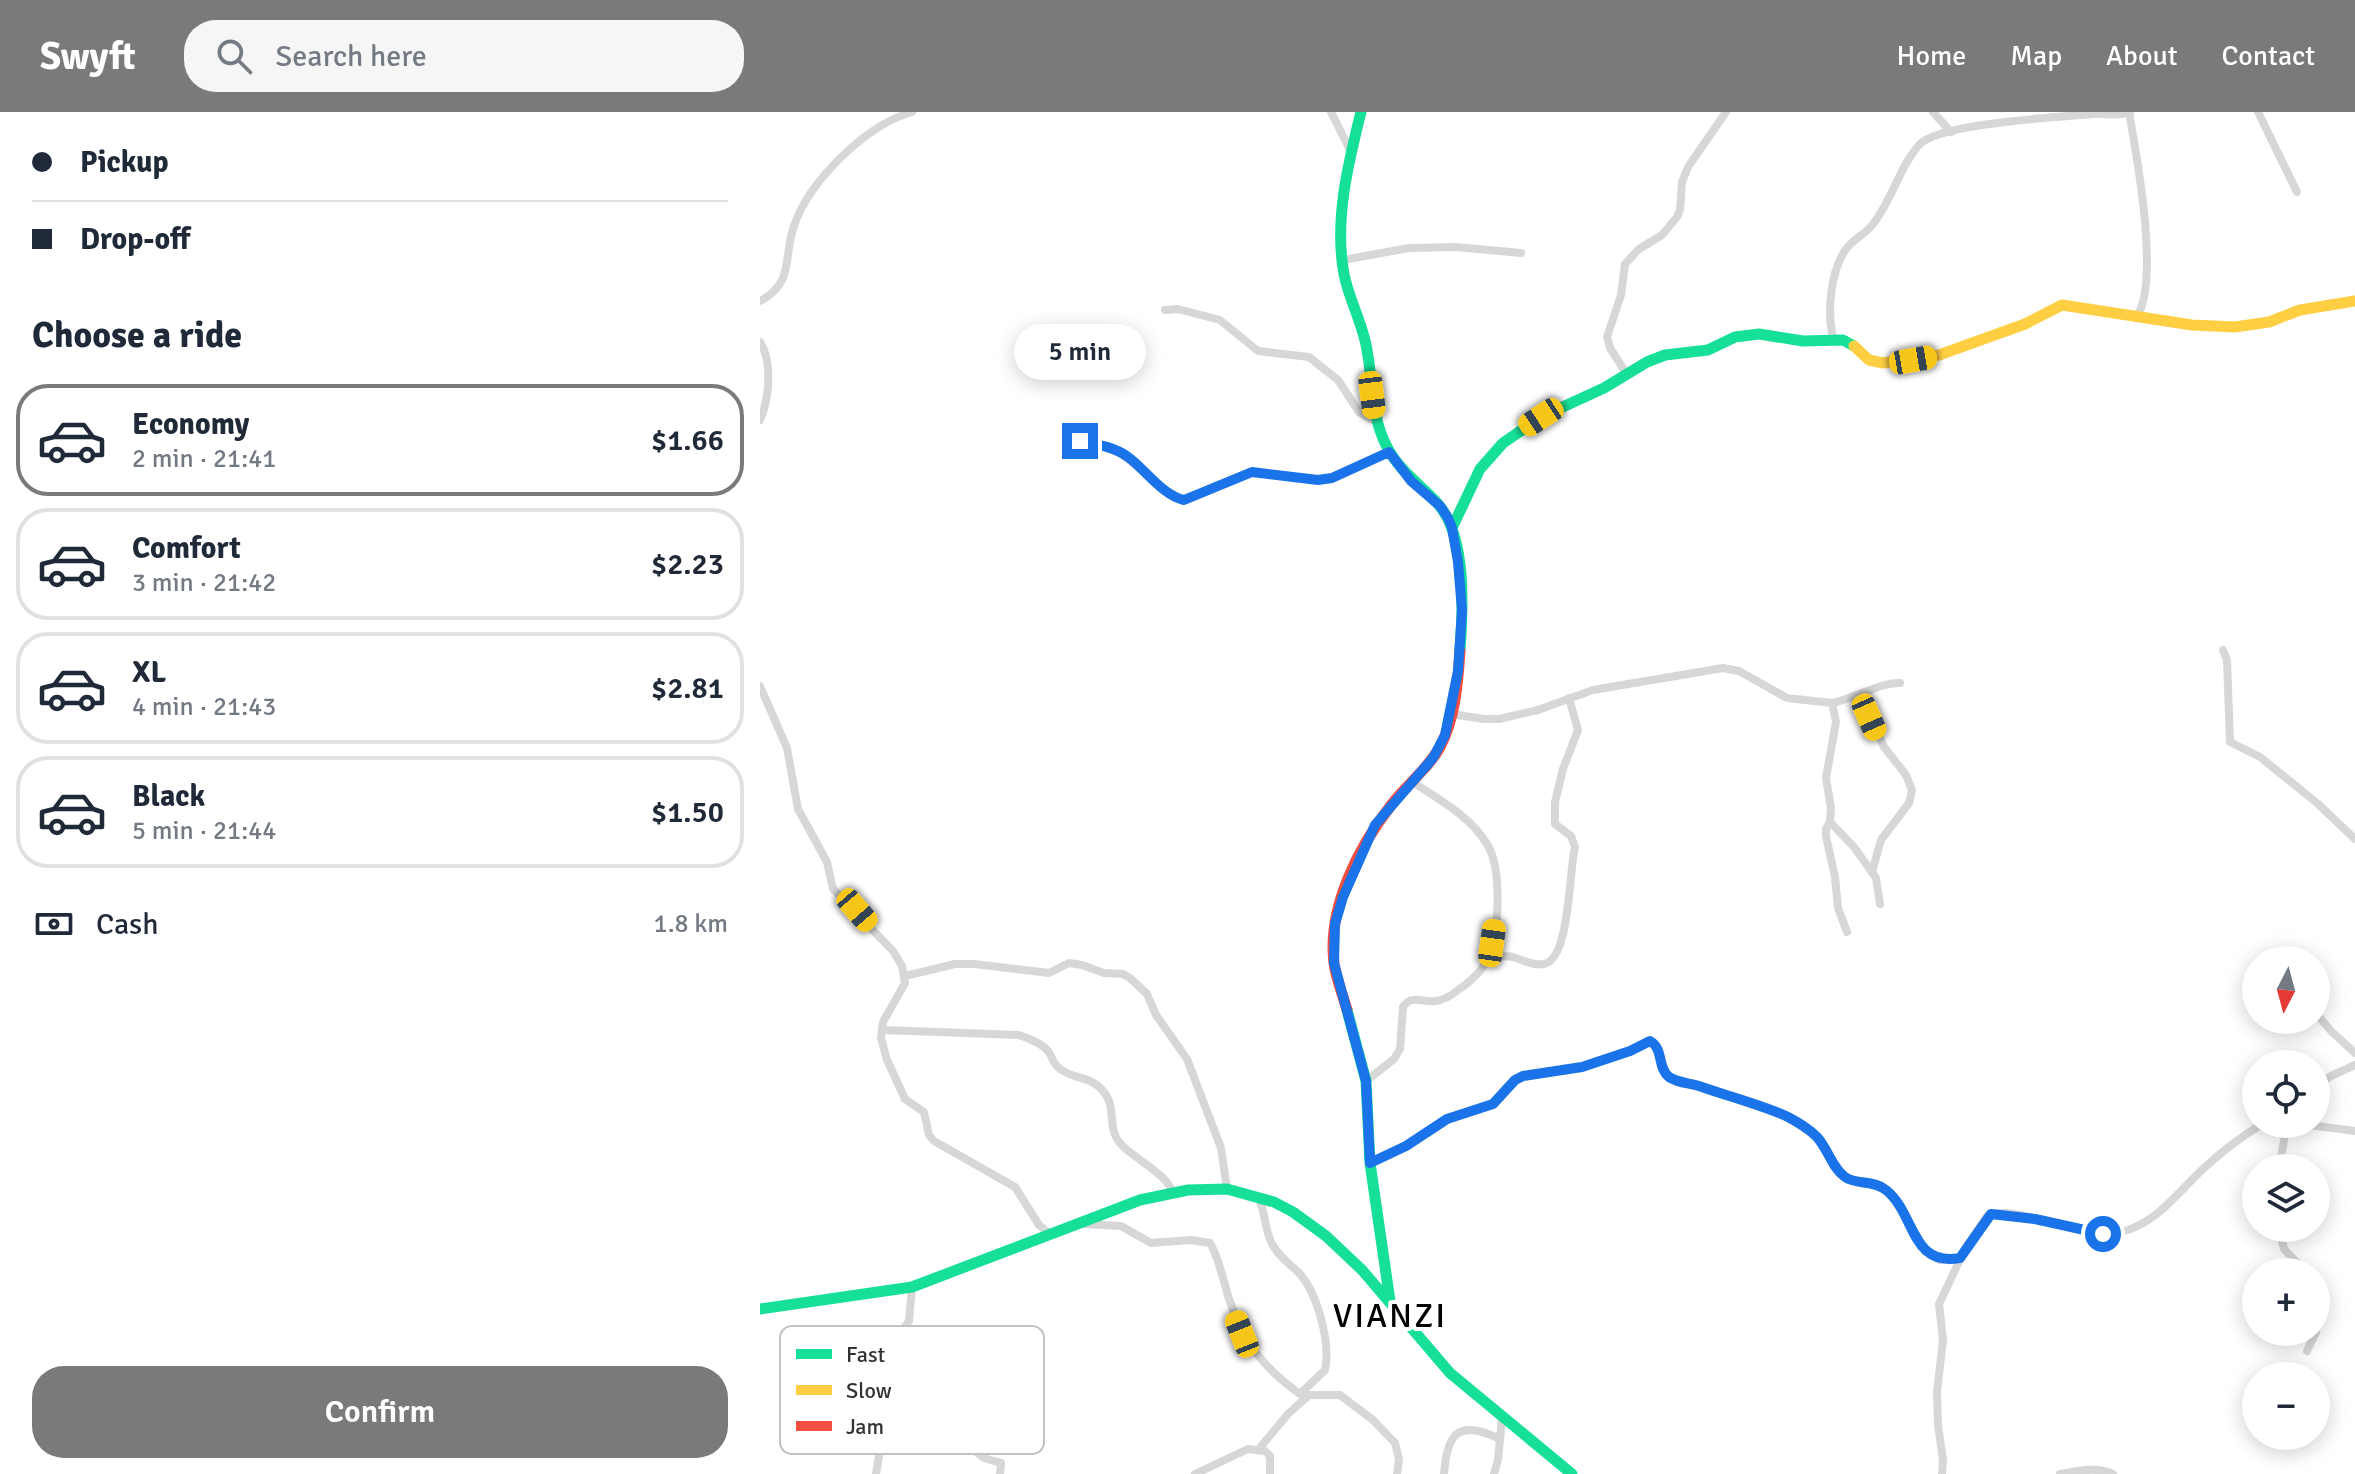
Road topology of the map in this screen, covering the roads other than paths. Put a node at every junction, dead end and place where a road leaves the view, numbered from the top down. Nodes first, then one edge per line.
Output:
1 (912, 112) edge
2 (1331, 112) edge
3 (1361, 112) edge
4 (1726, 112) edge
5 (1933, 112) edge
6 (2130, 112) edge
7 (2258, 112) edge
8 (1951, 132) junction
9 (1351, 152) junction
10 (2297, 192) dead end
11 (1521, 253) dead end
12 (1343, 260) junction
13 (760, 301) edge
14 (2355, 301) edge
15 (1165, 310) dead end
16 (2137, 317) junction
17 (1833, 338) junction
18 (760, 342) edge
19 (1626, 373) junction
20 (760, 420) edge
21 (1376, 422) junction
22 (1080, 441) dead end
23 (1389, 452) junction
24 (1452, 528) junction
25 (2223, 650) dead end
26 (1900, 683) dead end
27 (760, 686) edge
28 (1860, 696) junction
29 (1569, 698) junction
30 (1832, 703) junction
31 (1451, 714) junction
32 (1411, 781) junction
33 (1830, 822) junction
34 (2355, 839) edge
35 (1872, 872) junction
36 (1880, 904) dead end
37 (1847, 932) dead end
38 (1488, 958) junction
39 (905, 976) junction
40 (882, 1030) junction
41 (2330, 1030) edge
42 (2355, 1055) edge
43 (2351, 1066) edge
44 (2330, 1078) edge
45 (1366, 1081) junction
46 (2330, 1128) edge
47 (2355, 1131) edge
48 (2244, 1138) edge
49 (1370, 1163) junction
50 (1227, 1189) junction
51 (1172, 1192) junction
52 (1257, 1196) junction
53 (1079, 1223) junction
54 (1051, 1235) junction
55 (1960, 1258) junction
56 (912, 1287) junction
57 (1390, 1301) junction
58 (760, 1309) edge
59 (905, 1326) edge
60 (2309, 1346) edge
61 (2307, 1351) dead end
62 (1303, 1396) junction
63 (1502, 1418) junction
64 (1500, 1439) junction
65 (1258, 1450) junction
66 (879, 1454) edge
67 (979, 1454) edge
68 (1396, 1472) edge
69 (876, 1474) edge
70 (1000, 1474) edge
71 (1195, 1474) edge
72 (1270, 1474) edge
73 (1444, 1474) edge
74 (1494, 1474) edge
75 (1572, 1474) edge
76 (1942, 1474) edge
77 (2060, 1474) edge
78 (2113, 1474) edge

1 - 13 street
2 - 9 street
3 - 9 street
4 - 19 street
5 - 8 street
6 - 8 street
6 - 16 street
7 - 10 street
8 - 17 street
9 - 12 street
11 - 12 street
12 - 21 street
14 - 16 street
15 - 21 street
16 - 17 street
17 - 19 street
18 - 20 street
19 - 24 street
21 - 23 street
22 - 23 street
23 - 24 street
24 - 31 street
25 - 34 street
26 - 28 street
27 - 39 street
28 - 30 street
28 - 35 street
29 - 30 street
29 - 31 street
29 - 38 street
30 - 33 street
31 - 32 street
32 - 38 street
32 - 45 street
33 - 35 street
33 - 37 street
35 - 36 street
38 - 45 street
39 - 40 street
39 - 50 street
40 - 51 street
40 - 54 street
41 - 42 street
42 - 43 street
43 - 44 street
45 - 49 street
46 - 47 street
48 - 55 street
49 - 55 street
49 - 57 street
50 - 51 street
50 - 52 street
51 - 53 street
52 - 57 street
52 - 62 street
53 - 54 street
53 - 62 street
54 - 56 street
55 - 76 street
56 - 58 street
56 - 59 street
57 - 63 street
60 - 61 street
62 - 65 street
62 - 68 street
63 - 64 street
63 - 75 street
64 - 73 street
64 - 74 street
65 - 71 street
65 - 72 street
66 - 69 street
67 - 70 street
77 - 78 street

